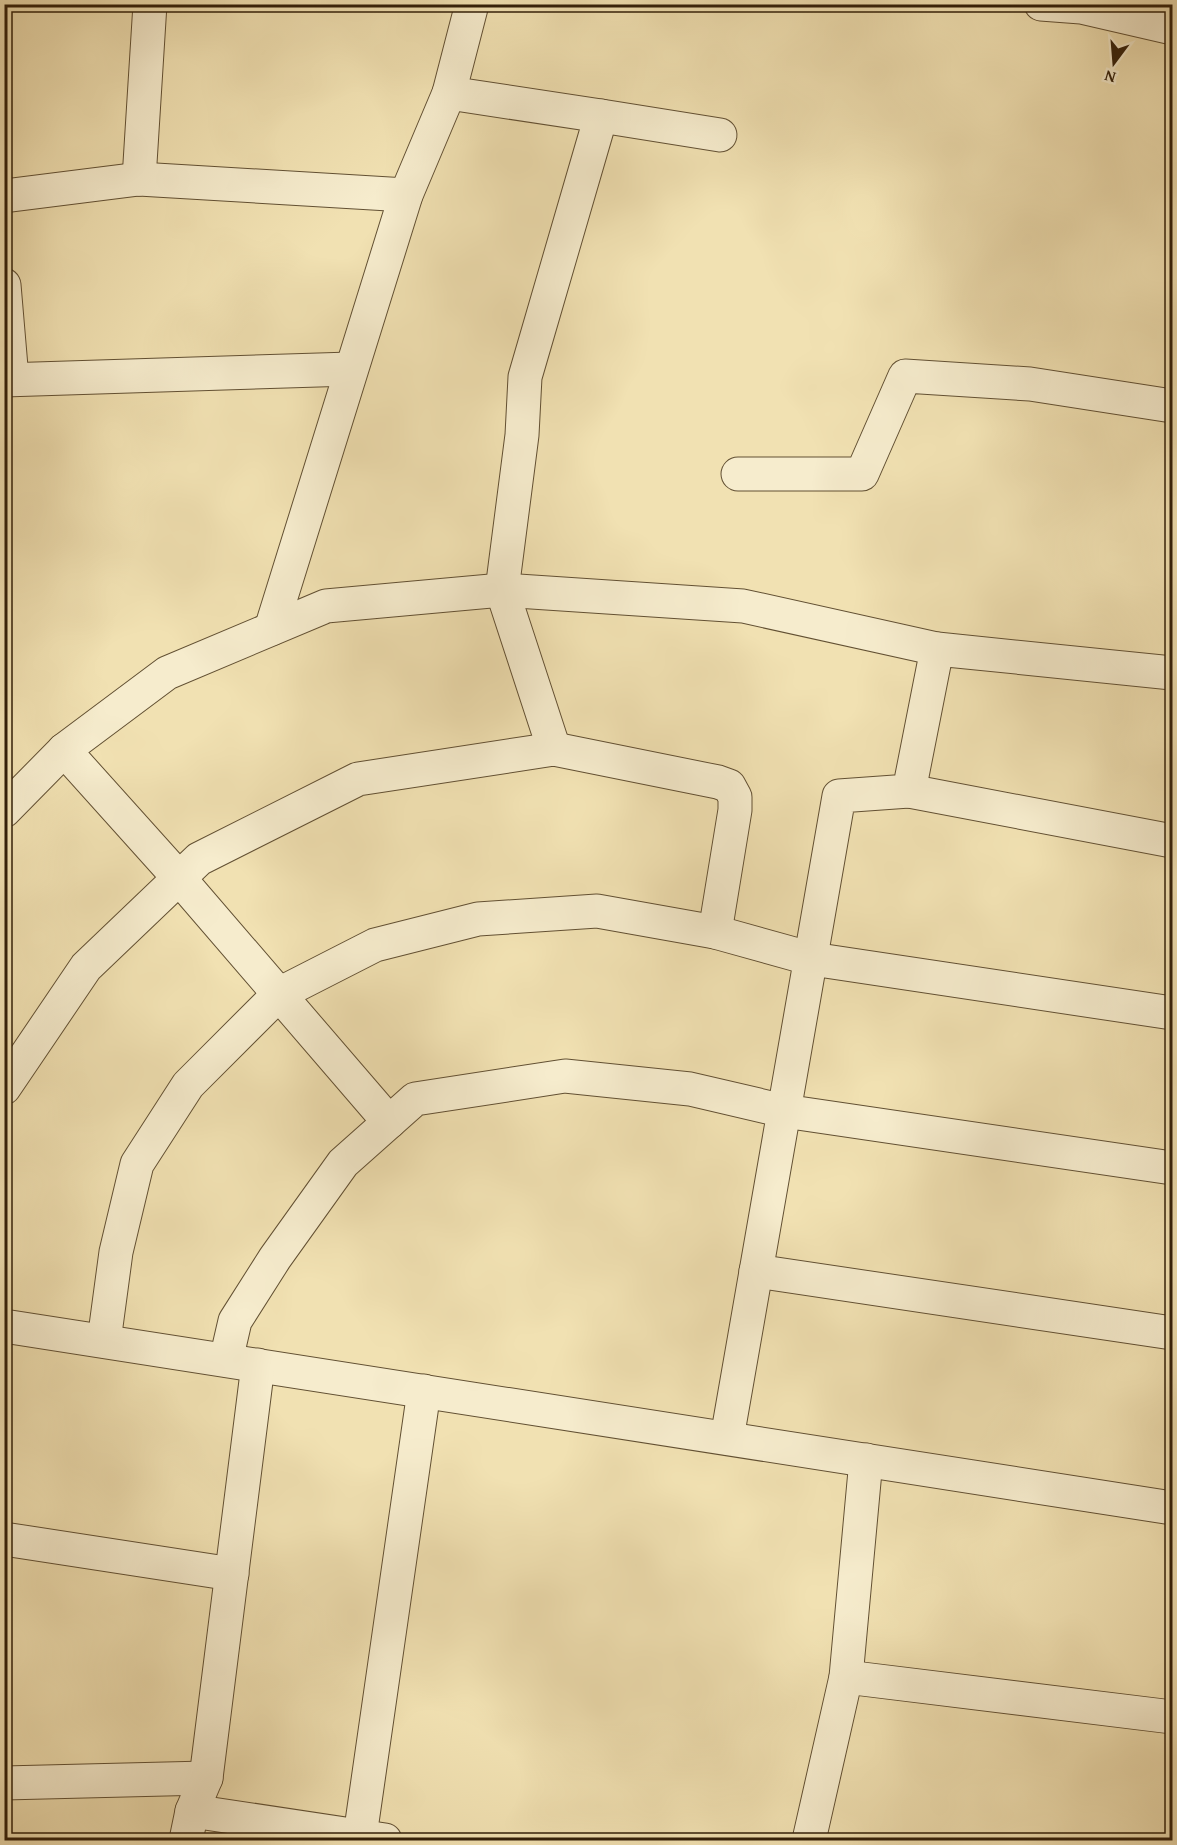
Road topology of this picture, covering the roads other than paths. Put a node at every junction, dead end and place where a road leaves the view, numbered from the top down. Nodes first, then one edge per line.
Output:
1 (150, 4) edge
2 (472, 4) edge
3 (1041, 4) edge
4 (1173, 28) edge
5 (449, 93) junction
6 (601, 116) junction
7 (720, 135) dead end
8 (139, 179) junction
9 (406, 195) junction
10 (4, 196) edge
11 (4, 285) edge
12 (351, 369) junction
13 (8, 380) edge
14 (1173, 406) edge
15 (738, 474) dead end
16 (502, 590) junction
17 (271, 629) junction
18 (937, 649) junction
19 (1173, 673) edge
20 (64, 750) junction
21 (554, 750) junction
22 (909, 791) junction
23 (4, 811) edge
24 (1173, 841) edge
25 (179, 878) junction
26 (715, 932) junction
27 (812, 959) junction
28 (279, 994) junction
29 (1173, 1013) edge
30 (4, 1088) edge
31 (784, 1111) junction
32 (389, 1122) junction
33 (1173, 1168) edge
34 (756, 1271) junction
35 (4, 1326) edge
36 (1173, 1333) edge
37 (104, 1341) junction
38 (226, 1360) junction
39 (258, 1365) junction
40 (424, 1391) junction
41 (727, 1438) junction
42 (866, 1460) junction
43 (1173, 1508) edge
44 (4, 1539) edge
45 (232, 1574) junction
46 (846, 1677) junction
47 (1173, 1717) edge
48 (206, 1778) junction
49 (4, 1783) edge
50 (189, 1826) edge
51 (372, 1838) edge
52 (809, 1840) edge

1 - 8 street
2 - 5 street
3 - 4 street
5 - 6 street
5 - 9 street
6 - 7 street
6 - 16 street
8 - 9 street
8 - 10 street
9 - 12 street
11 - 13 street
12 - 13 street
12 - 17 street
14 - 15 street
16 - 17 street
16 - 18 street
16 - 21 street
17 - 20 street
18 - 19 street
18 - 22 street
20 - 23 street
20 - 25 street
21 - 25 street
21 - 26 street
22 - 24 street
22 - 27 street
25 - 28 street
25 - 30 street
26 - 27 street
26 - 28 street
27 - 29 street
27 - 31 street
28 - 32 street
28 - 37 street
31 - 32 street
31 - 33 street
31 - 34 street
32 - 38 street
34 - 36 street
34 - 41 street
35 - 37 street
37 - 38 street
38 - 39 street
39 - 40 street
39 - 45 street
40 - 41 street
40 - 51 street
41 - 42 street
42 - 43 street
42 - 46 street
44 - 45 street
45 - 48 street
46 - 47 street
46 - 52 street
48 - 49 street
48 - 50 street
50 - 51 street

